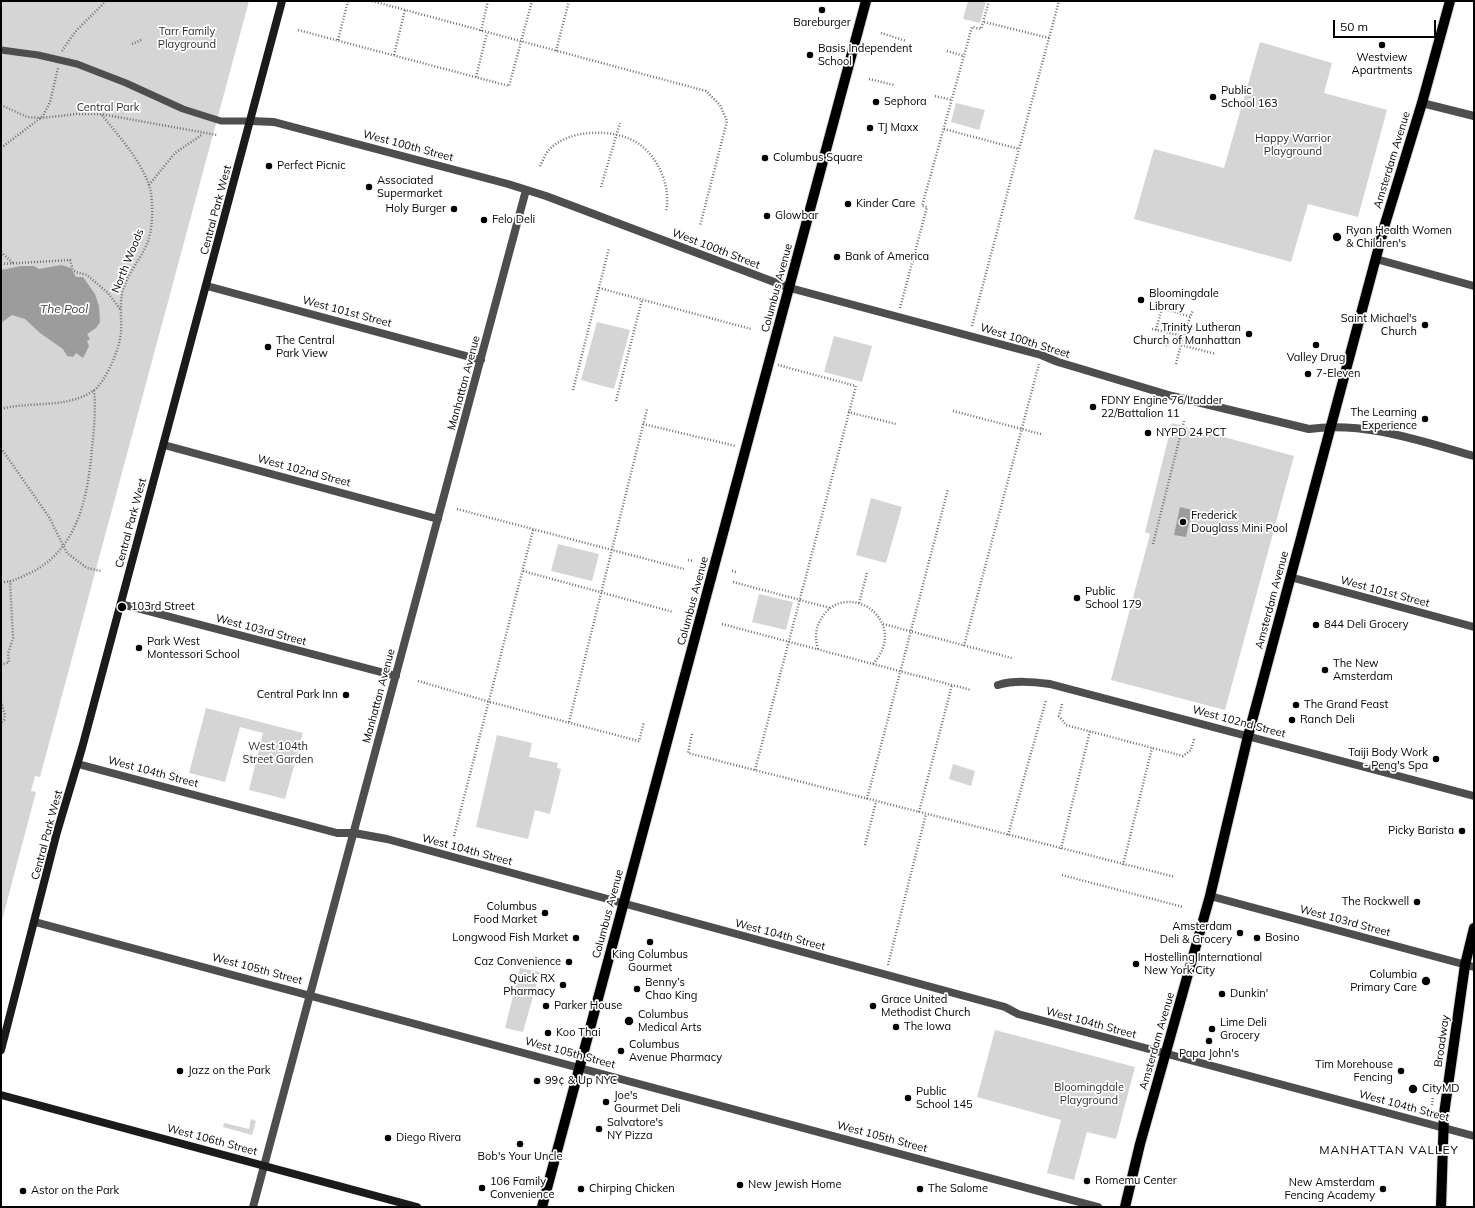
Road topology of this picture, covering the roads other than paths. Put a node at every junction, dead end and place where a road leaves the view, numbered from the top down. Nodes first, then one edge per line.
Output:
1 (282, 1) edge
2 (866, 1) edge
3 (1450, 1) edge
4 (2, 50) edge
5 (1422, 102) junction
6 (1474, 116) edge
7 (251, 121) junction
8 (526, 190) junction
9 (1376, 259) junction
10 (207, 286) junction
11 (1474, 286) edge
12 (790, 288) junction
13 (482, 360) junction
14 (1331, 426) junction
15 (164, 445) junction
16 (1474, 456) edge
17 (438, 519) junction
18 (1290, 577) junction
19 (121, 604) junction
20 (1474, 627) edge
21 (396, 676) junction
22 (998, 685) dead end
23 (1248, 736) junction
24 (78, 764) junction
25 (1474, 796) edge
26 (354, 833) junction
27 (1210, 896) junction
28 (624, 904) junction
29 (35, 922) junction
30 (1474, 928) edge
31 (1469, 966) edge
32 (311, 995) junction
33 (1, 1050) edge
34 (1165, 1055) junction
35 (580, 1067) junction
36 (1, 1095) edge
37 (1443, 1128) junction
38 (1474, 1136) edge
39 (264, 1166) junction
40 (254, 1207) edge
41 (417, 1207) edge
42 (542, 1207) edge
43 (1098, 1207) edge
44 (1125, 1207) edge
45 (1442, 1207) edge

1 - 7 main road, Central Park West
2 - 12 main road, Columbus Avenue
3 - 5 main road, Amsterdam Avenue
4 - 7 lane, West 100th Street
5 - 6 street
5 - 9 main road, Amsterdam Avenue
7 - 8 street, West 100th Street
7 - 10 main road, Central Park West
8 - 12 street, West 100th Street
8 - 13 street, Manhattan Avenue
9 - 11 street
9 - 14 main road, Amsterdam Avenue
10 - 13 street, West 101st Street
10 - 15 main road, Central Park West
12 - 14 street, West 100th Street
12 - 28 main road, Columbus Avenue
13 - 17 street, Manhattan Avenue
14 - 16 street, West 100th Street
14 - 18 main road, Amsterdam Avenue
15 - 17 street, West 102nd Street
15 - 19 main road, Central Park West
17 - 21 street, Manhattan Avenue
18 - 20 street, West 101st Street
18 - 23 main road, Amsterdam Avenue
19 - 21 street, West 103rd Street
19 - 24 main road, Central Park West
21 - 26 street, Manhattan Avenue
22 - 23 street, West 102nd Street
23 - 25 street, West 102nd Street
23 - 27 main road, Amsterdam Avenue
24 - 26 street, West 104th Street
24 - 29 main road, Central Park West
26 - 28 street, West 104th Street
26 - 32 street, Manhattan Avenue
27 - 31 street, West 103rd Street
27 - 34 main road, Amsterdam Avenue
28 - 34 street, West 104th Street
28 - 35 main road, Columbus Avenue
29 - 32 street, West 105th Street
29 - 33 main road, Central Park West
30 - 31 main road, Broadway
31 - 37 main road, Broadway
32 - 35 street, West 105th Street
32 - 39 street, Manhattan Avenue
34 - 37 street, West 104th Street
34 - 44 main road, Amsterdam Avenue
35 - 42 main road, Columbus Avenue
35 - 43 street, West 105th Street
36 - 39 main road, West 106th Street
37 - 38 street, West 104th Street
37 - 45 main road, Broadway
39 - 40 street, Manhattan Avenue
39 - 41 main road, West 106th Street

